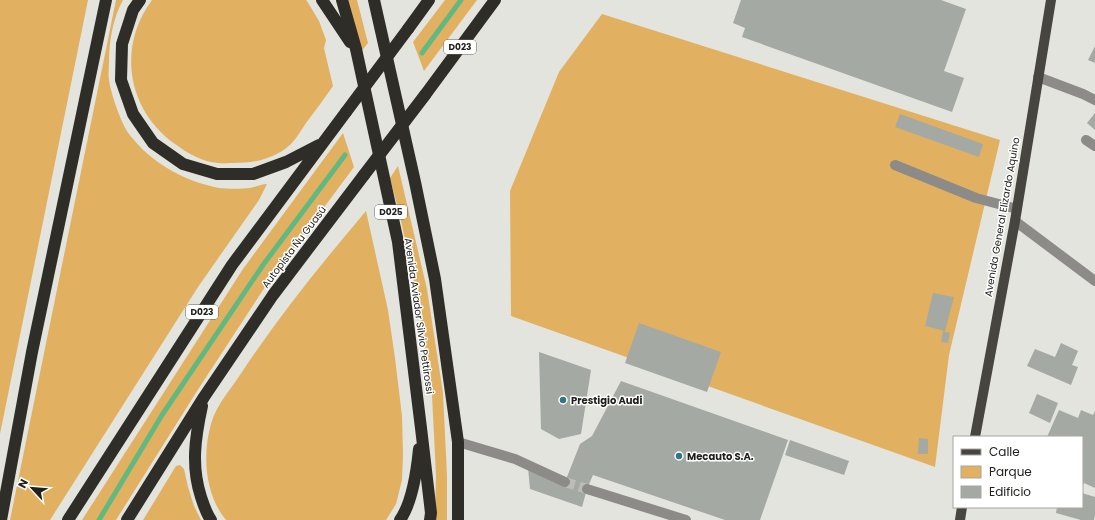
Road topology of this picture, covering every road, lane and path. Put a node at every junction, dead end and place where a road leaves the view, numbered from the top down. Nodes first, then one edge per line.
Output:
1 (106, 0) edge
2 (140, 0) edge
3 (322, 0) edge
4 (342, 0) edge
5 (374, 0) edge
6 (429, 0) edge
7 (495, 0) edge
8 (1051, 0) edge
9 (356, 49) junction
10 (1038, 77) junction
11 (1095, 100) edge
12 (322, 144) junction
13 (895, 165) dead end
14 (1017, 208) junction
15 (1014, 221) junction
16 (1095, 281) edge
17 (204, 397) junction
18 (422, 428) junction
19 (975, 436) edge
20 (458, 442) junction
21 (565, 482) tunnel mouth
22 (587, 489) tunnel mouth
23 (962, 508) edge
24 (1, 520) edge
25 (68, 520) edge
26 (127, 520) edge
27 (211, 520) edge
28 (400, 520) edge
29 (430, 520) edge
30 (458, 520) edge
31 (686, 520) edge
32 (960, 520) edge

1 - 24 highway
2 - 12 highway
3 - 9 highway
4 - 9 highway, Avenida Aviador Silvio Pettirossi / D025
5 - 20 highway, Avenida Aviador Silvio Pettirossi / D025
6 - 12 highway, D023, bridge
7 - 17 highway, Autopista Ñu Guasú / D023, bridge
8 - 10 main road, Avenida General Elizardo Aquino
9 - 18 highway, Avenida Aviador Silvio Pettirossi / D025
10 - 11 street
10 - 14 main road, Avenida General Elizardo Aquino
12 - 25 highway, D023
13 - 14 street
14 - 15 main road, Avenida General Elizardo Aquino
15 - 16 street
15 - 19 main road, Avenida General Elizardo Aquino
17 - 26 highway, Autopista Ñu Guasú / D023
17 - 27 highway
18 - 28 highway
18 - 29 highway, Avenida Aviador Silvio Pettirossi / D025
20 - 21 street
20 - 30 highway, Avenida Aviador Silvio Pettirossi / D025
22 - 31 street
23 - 32 main road

